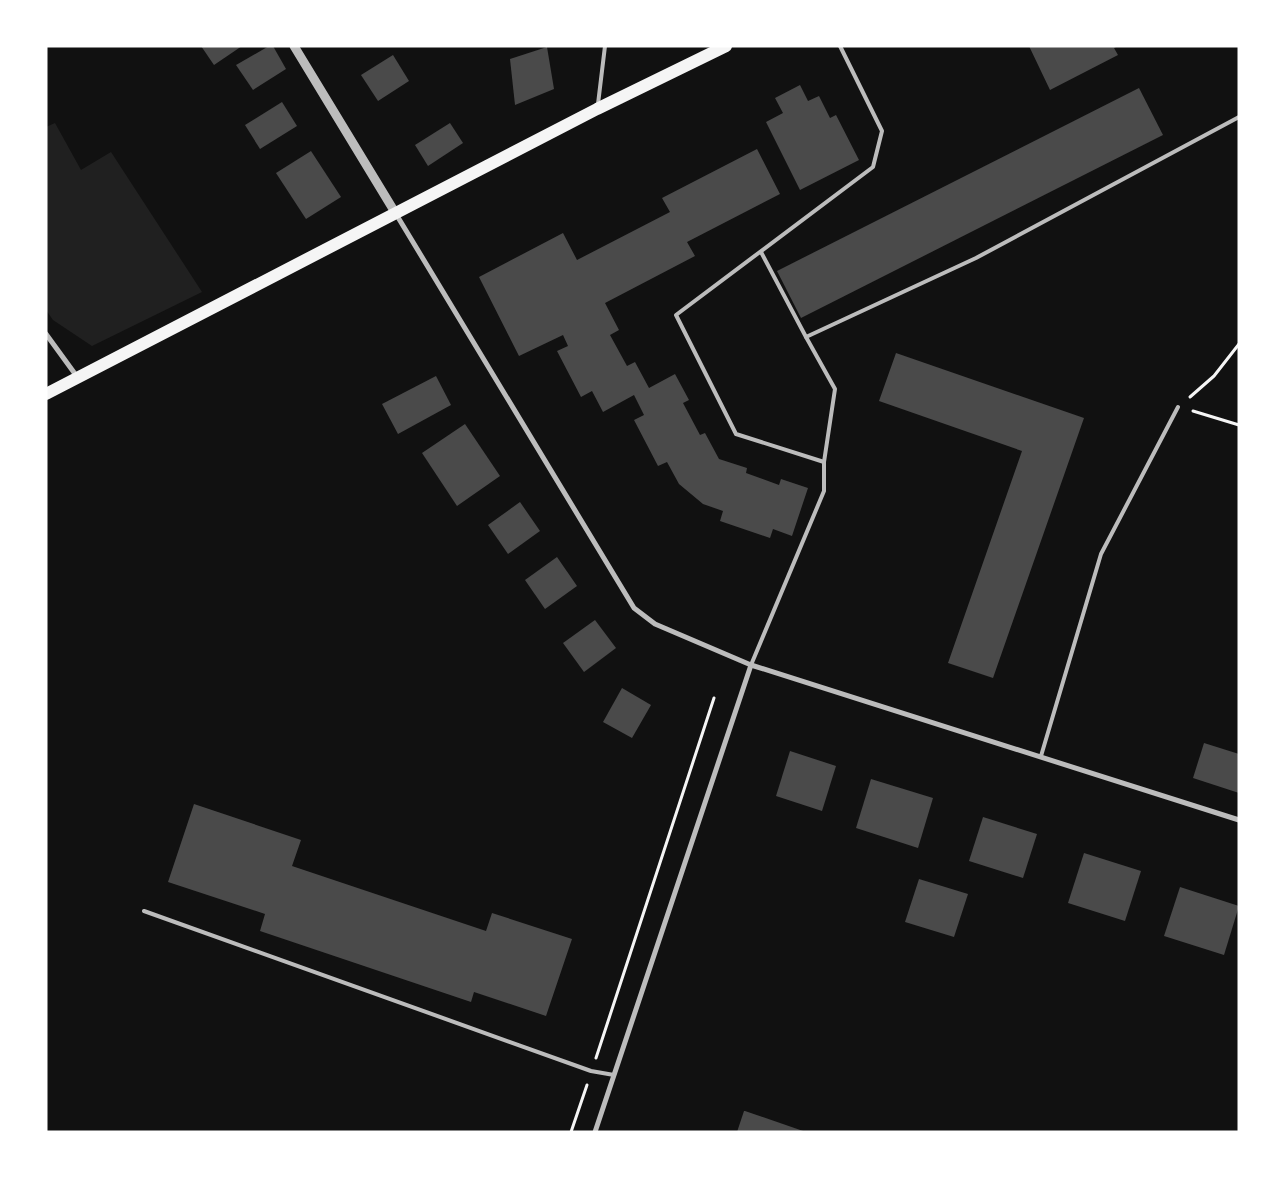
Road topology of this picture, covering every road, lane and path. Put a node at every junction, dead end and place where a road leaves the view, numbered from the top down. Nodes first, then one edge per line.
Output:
1 (294, 46) edge
2 (606, 46) edge
3 (726, 46) edge
4 (840, 46) edge
5 (597, 109) junction
6 (1239, 117) edge
7 (396, 214) junction
8 (761, 252) junction
9 (46, 334) edge
10 (806, 337) junction
11 (1239, 344) edge
12 (78, 378) junction
13 (46, 394) edge
14 (1178, 407) junction
15 (1239, 425) edge
16 (824, 462) junction
17 (751, 665) junction
18 (714, 698) dead end
19 (1041, 756) junction
20 (1239, 820) edge
21 (144, 911) dead end
22 (591, 1071) junction
23 (614, 1075) junction
24 (571, 1132) edge
25 (595, 1132) edge

1 - 7 street
2 - 5 lane
3 - 5 main road
4 - 8 lane
5 - 7 main road
6 - 10 lane
7 - 12 main road
7 - 17 street
8 - 10 lane
8 - 16 lane
9 - 12 street
10 - 16 lane
11 - 14 path
12 - 13 main road
14 - 15 path
14 - 19 lane
16 - 17 lane
17 - 19 street
17 - 23 street
18 - 22 path
19 - 20 street
21 - 22 lane
22 - 23 lane
22 - 24 path
23 - 25 street

